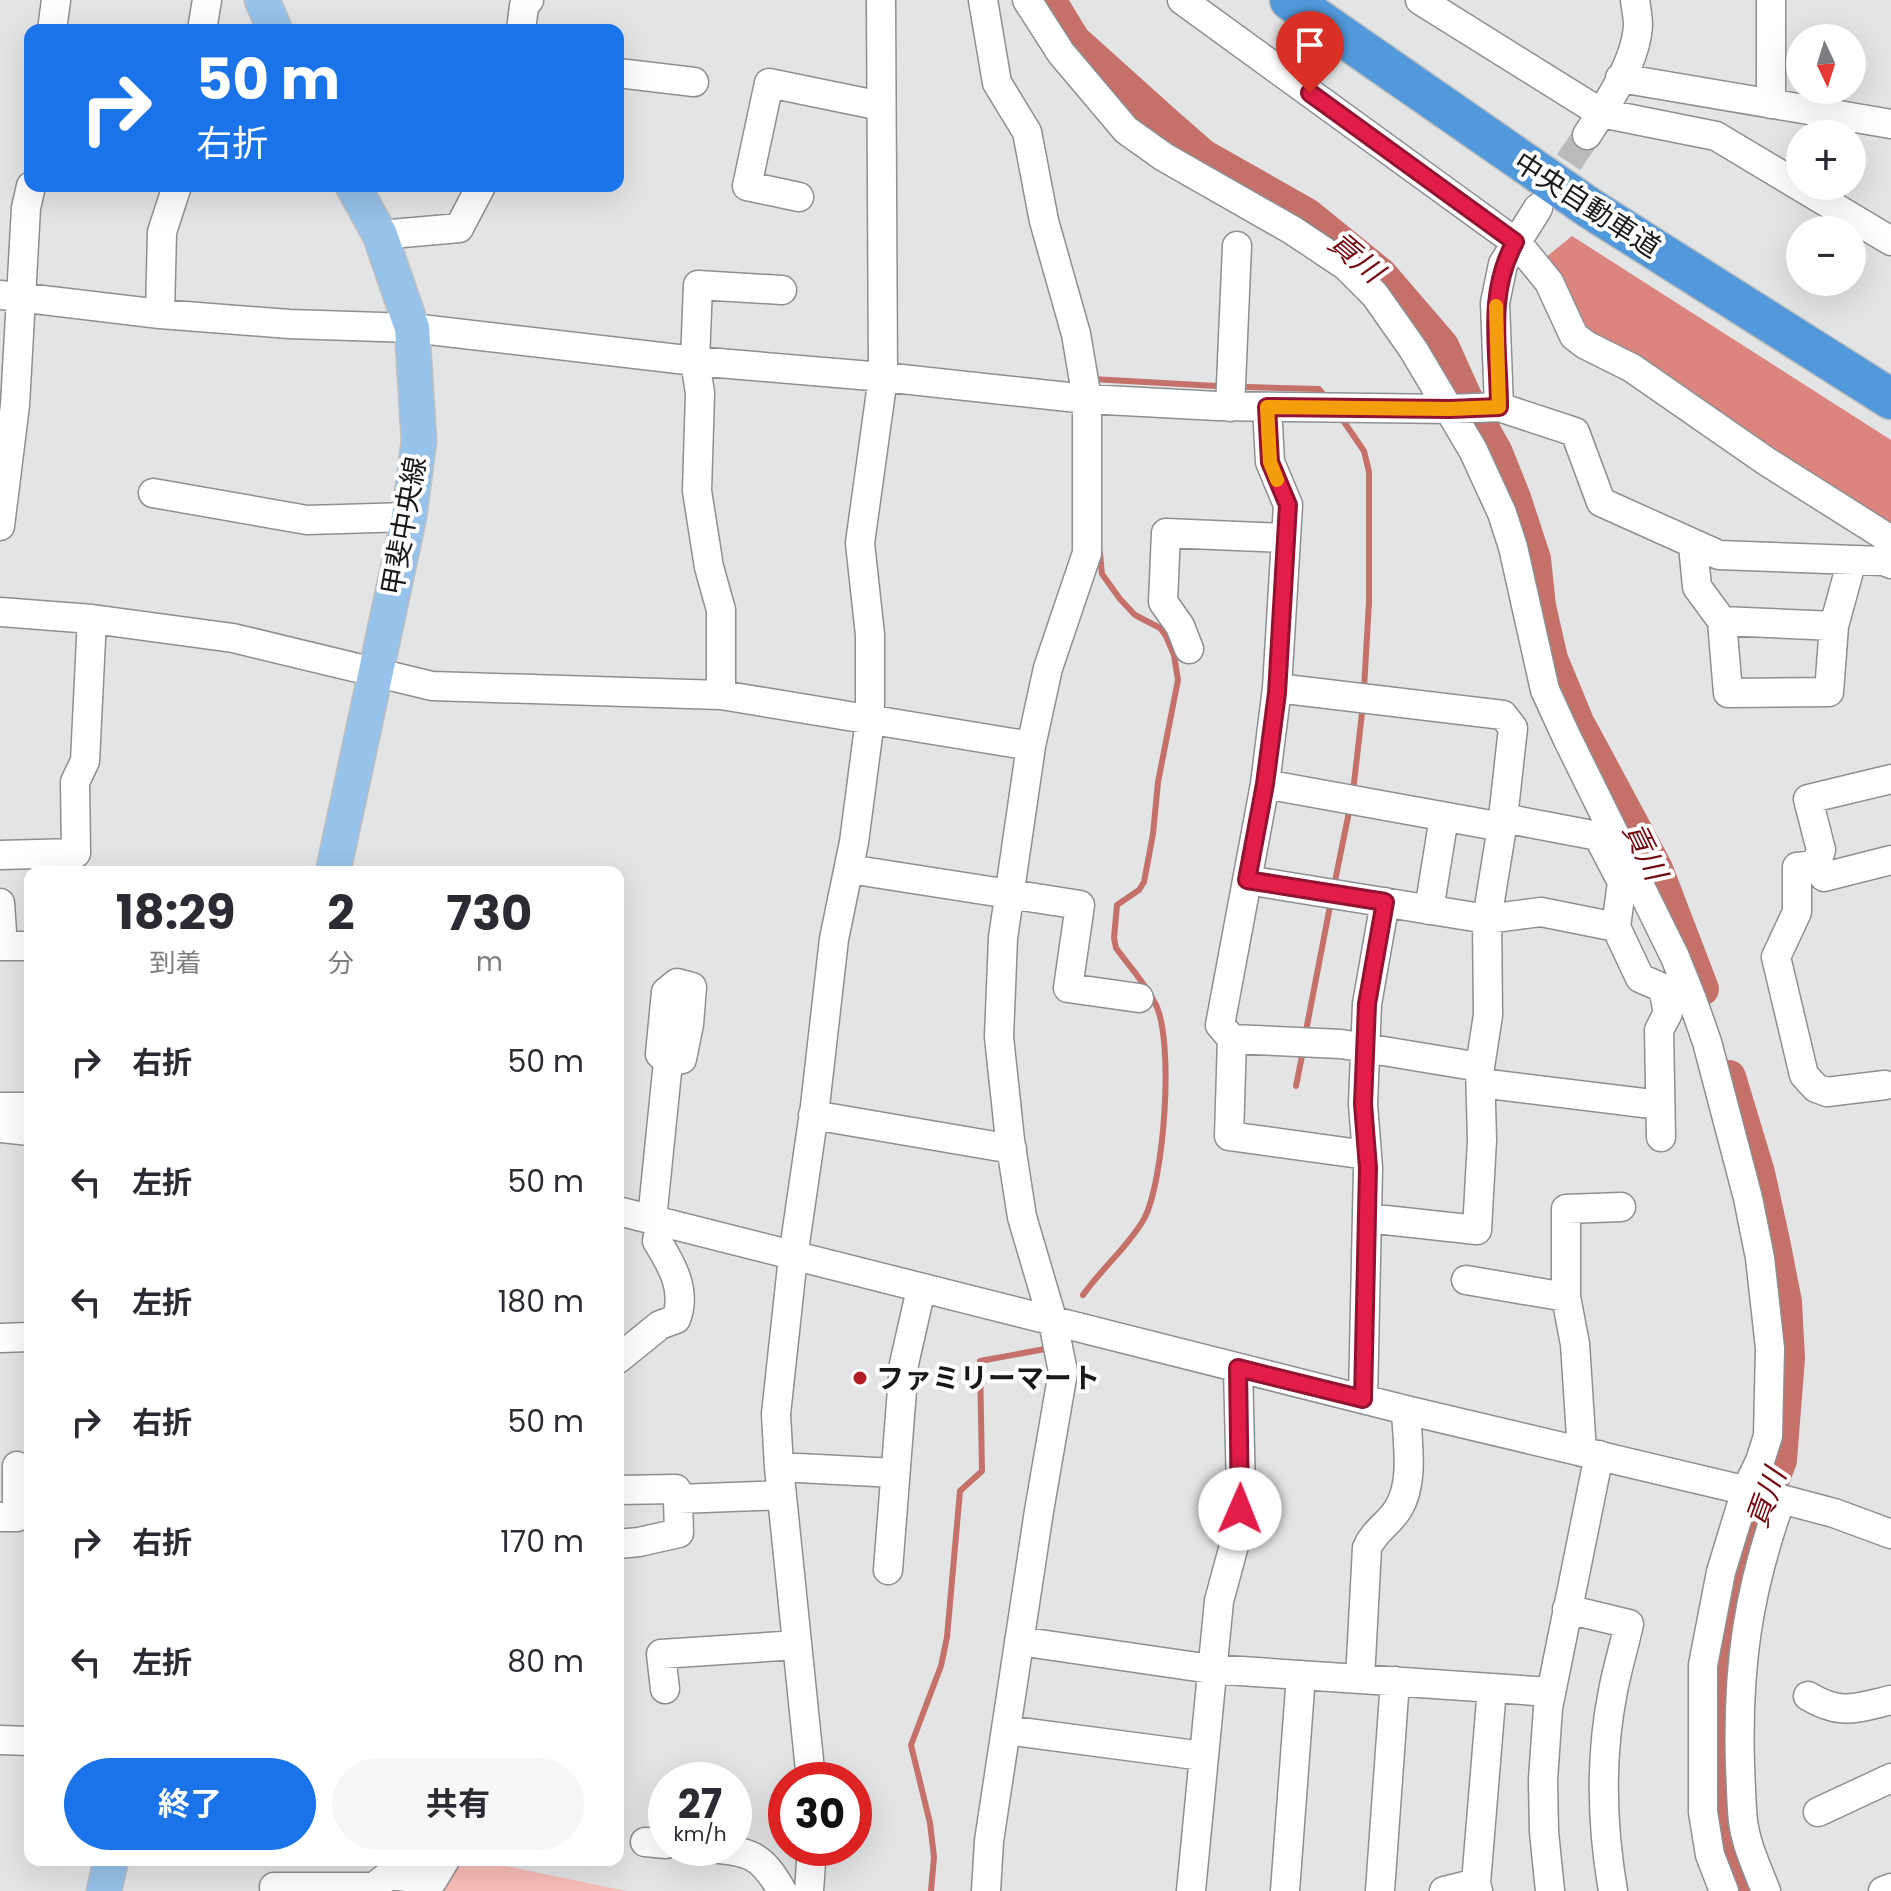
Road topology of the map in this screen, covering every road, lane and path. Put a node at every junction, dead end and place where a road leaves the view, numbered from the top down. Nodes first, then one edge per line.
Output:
1 (56, 0) edge
2 (207, 0) edge
3 (262, 0) edge
4 (529, 0) edge
5 (881, 0) edge
6 (983, 0) edge
7 (1027, 0) edge
8 (1182, 0) edge
9 (1290, 0) edge
10 (1337, 0) edge
11 (1420, 0) edge
12 (1635, 0) edge
13 (1771, 0) edge
14 (53, 24) edge
15 (203, 24) edge
16 (272, 24) edge
17 (522, 24) edge
18 (624, 74) edge
19 (1620, 78) junction
20 (694, 82) dead end
21 (1771, 104) junction
22 (881, 106) junction
23 (1594, 124) junction
24 (1891, 124) edge
25 (30, 192) edge
26 (175, 192) edge
27 (356, 192) edge
28 (478, 192) edge
29 (799, 197) dead end
30 (1538, 208) tunnel mouth
31 (380, 235) junction
32 (1891, 241) edge
33 (1515, 242) junction
34 (1237, 246) dead end
35 (782, 290) dead end
36 (11, 297) edge
37 (160, 314) junction
38 (412, 328) junction
39 (695, 361) junction
40 (1891, 370) edge
41 (883, 377) junction
42 (1094, 399) junction
43 (1891, 399) edge
44 (1230, 407) junction
45 (1267, 407) junction
46 (1499, 407) junction
47 (1449, 409) junction
48 (153, 493) dead end
49 (409, 517) junction
50 (0, 526) edge
51 (1286, 538) junction
52 (1891, 540) edge
53 (1693, 545) junction
54 (1852, 560) junction
55 (1891, 564) edge
56 (0, 612) edge
57 (92, 619) junction
58 (1722, 621) junction
59 (1834, 626) junction
60 (1189, 649) dead end
61 (376, 673) junction
62 (1277, 688) junction
63 (721, 695) junction
64 (870, 720) junction
65 (1031, 746) junction
66 (1891, 779) edge
67 (1265, 784) junction
68 (1444, 817) junction
69 (1502, 822) junction
70 (0, 855) edge
71 (1891, 860) edge
72 (1816, 865) junction
73 (334, 866) edge
74 (849, 869) junction
75 (1247, 880) junction
76 (1010, 892) junction
77 (1385, 902) junction
78 (0, 903) edge
79 (1429, 910) junction
80 (1487, 919) junction
81 (1616, 927) junction
82 (24, 946) edge
83 (1139, 998) dead end
84 (1232, 1039) junction
85 (1366, 1048) junction
86 (668, 1062) dead end
87 (1480, 1075) junction
88 (1885, 1085) dead end
89 (1660, 1105) junction
90 (0, 1107) edge
91 (24, 1107) edge
92 (813, 1115) junction
93 (0, 1128) edge
94 (24, 1130) edge
95 (1661, 1137) dead end
96 (1012, 1149) junction
97 (1367, 1155) junction
98 (1621, 1207) dead end
99 (624, 1212) edge
100 (1367, 1218) junction
101 (656, 1220) junction
102 (793, 1257) junction
103 (1466, 1280) dead end
104 (921, 1289) junction
105 (1566, 1297) junction
106 (1053, 1322) junction
107 (24, 1337) edge
108 (0, 1338) edge
109 (624, 1354) edge
110 (1238, 1368) junction
111 (1363, 1399) junction
112 (1406, 1410) junction
113 (1590, 1454) junction
114 (16, 1467) edge
115 (895, 1473) junction
116 (780, 1481) junction
117 (624, 1490) edge
118 (1749, 1491) junction
119 (678, 1499) junction
120 (1781, 1499) junction
121 (0, 1517) edge
122 (1891, 1534) edge
123 (624, 1543) edge
124 (888, 1570) dead end
125 (1567, 1609) junction
126 (1019, 1641) junction
127 (797, 1645) junction
128 (1211, 1669) junction
129 (1301, 1675) junction
130 (1360, 1679) junction
131 (1395, 1681) junction
132 (1492, 1688) junction
133 (665, 1689) dead end
134 (1551, 1692) junction
135 (1808, 1696) dead end
136 (1891, 1700) edge
137 (1006, 1730) junction
138 (0, 1740) edge
139 (24, 1741) edge
140 (1203, 1756) junction
141 (809, 1762) edge
142 (1891, 1778) edge
143 (1818, 1812) dead end
144 (752, 1856) edge
145 (110, 1866) edge
146 (441, 1866) edge
147 (811, 1866) edge
148 (374, 1879) edge
149 (274, 1887) dead end
150 (1477, 1887) edge
151 (1891, 1888) edge
152 (104, 1891) edge
153 (782, 1891) edge
154 (809, 1891) edge
155 (986, 1891) edge
156 (1191, 1891) edge
157 (1285, 1891) edge
158 (1380, 1891) edge
159 (1444, 1891) edge
160 (1550, 1891) edge
161 (1613, 1891) edge
162 (1724, 1891) edge
163 (1766, 1891) edge
164 (1883, 1891) edge

1 - 14 street
2 - 15 street
3 - 16 main road
4 - 17 street
5 - 22 street
6 - 42 street
7 - 47 street
8 - 33 street
9 - 43 highway, 中央自動車道
10 - 40 highway, 中央自動車道
11 - 23 street
12 - 19 street
13 - 21 street
18 - 20 street
19 - 21 street
19 - 23 street
21 - 24 street
22 - 29 street
22 - 41 street
23 - 32 street
25 - 36 street
26 - 37 street
27 - 31 main road, 甲斐中央線
28 - 31 street
30 - 33 street
31 - 38 main road, 甲斐中央線
33 - 46 street
33 - 52 street
34 - 44 street
35 - 39 street
36 - 37 street
36 - 50 street
37 - 38 street
38 - 39 street
38 - 49 main road, 甲斐中央線
39 - 41 street
39 - 63 street
41 - 42 street
41 - 64 street
42 - 44 street
42 - 65 street
44 - 45 street
45 - 47 street
45 - 51 street
46 - 47 street
46 - 53 street
47 - 118 street
48 - 49 street
49 - 61 main road, 甲斐中央線
51 - 60 street
51 - 62 street
53 - 54 street
53 - 58 street
54 - 55 street
54 - 59 street
56 - 57 street
57 - 61 street
57 - 70 street
58 - 59 street
58 - 59 street
61 - 63 street
61 - 73 main road, 甲斐中央線
62 - 67 street
62 - 69 street
63 - 64 street
64 - 65 street
64 - 74 street
65 - 76 street
66 - 72 street
67 - 68 street
67 - 75 street
68 - 69 street
68 - 79 street
69 - 80 street
69 - 81 street
71 - 72 street
72 - 88 street
74 - 76 street
74 - 92 street
75 - 77 street
75 - 84 street
76 - 83 street
76 - 96 street
77 - 79 street
77 - 85 street
78 - 82 street
79 - 80 street
80 - 81 street
80 - 87 street
81 - 89 street
84 - 85 street
84 - 97 street
85 - 87 street
85 - 97 street
86 - 101 street
87 - 89 street
87 - 100 street
89 - 95 street
90 - 91 street
92 - 96 street
92 - 102 street
93 - 94 street
96 - 106 street
97 - 100 street
98 - 105 street
99 - 101 street
100 - 111 street
101 - 102 street
101 - 109 street
102 - 104 street
102 - 116 street
103 - 105 street
104 - 106 street
104 - 115 street
105 - 113 street
106 - 110 street
106 - 126 street
107 - 108 street
110 - 111 street
110 - 128 street
111 - 112 street
112 - 113 street
112 - 130 street
113 - 118 street
113 - 125 street
114 - 121 street
115 - 116 street
115 - 124 street
116 - 119 street
116 - 127 street
117 - 119 street
118 - 120 street
118 - 162 street
119 - 123 street
120 - 122 street
120 - 163 street
125 - 134 street
125 - 161 street
126 - 128 street
126 - 137 street
127 - 133 street
127 - 141 street
128 - 129 street
128 - 140 street
129 - 130 street
129 - 157 street
130 - 131 street
131 - 132 street
131 - 158 street
132 - 134 street
132 - 150 street
134 - 160 street
135 - 136 street
137 - 140 street
137 - 155 street
138 - 139 street
140 - 156 street
142 - 143 street
144 - 153 street
145 - 152 main road
146 - 148 street
147 - 154 street
148 - 149 street
150 - 159 street
151 - 164 street

